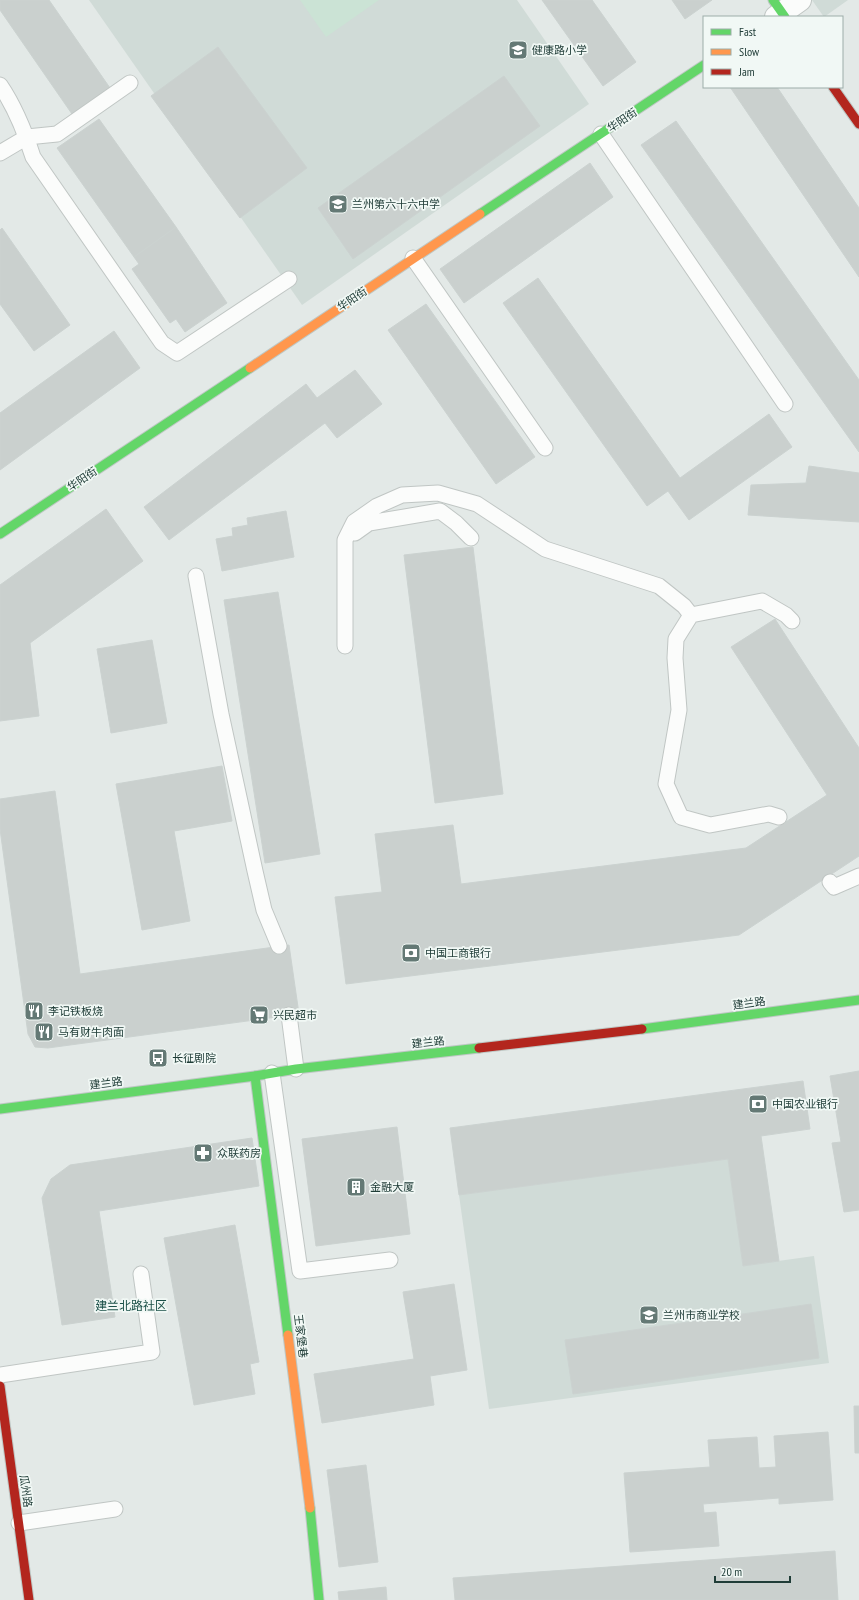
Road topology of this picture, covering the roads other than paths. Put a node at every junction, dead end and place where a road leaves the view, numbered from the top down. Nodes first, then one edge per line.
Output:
1 (800, 0) edge
2 (779, 12) edge
3 (703, 66) edge
4 (130, 83) dead end
5 (0, 84) edge
6 (834, 88) edge
7 (859, 124) edge
8 (601, 134) junction
9 (27, 137) junction
10 (0, 153) edge
11 (414, 258) junction
12 (289, 279) dead end
13 (785, 404) dead end
14 (545, 448) dead end
15 (0, 534) edge
16 (471, 538) dead end
17 (345, 540) junction
18 (196, 576) dead end
19 (691, 615) junction
20 (792, 621) dead end
21 (345, 646) dead end
22 (779, 817) dead end
23 (859, 876) edge
24 (830, 882) dead end
25 (279, 946) dead end
26 (859, 1000) edge
27 (288, 1015) dead end
28 (296, 1069) junction
29 (272, 1073) junction
30 (255, 1076) junction
31 (0, 1109) edge
32 (390, 1260) dead end
33 (141, 1274) dead end
34 (0, 1375) edge
35 (0, 1387) edge
36 (115, 1509) dead end
37 (19, 1523) junction
38 (29, 1600) edge
39 (319, 1600) edge

1 - 2 street
3 - 8 street, 华阳街
4 - 9 lane
5 - 9 lane
6 - 7 street
8 - 11 street, 华阳街
8 - 13 lane
9 - 10 lane
9 - 12 lane
11 - 14 lane
11 - 15 street, 华阳街
16 - 17 lane
17 - 19 lane
17 - 21 lane
18 - 25 lane
19 - 20 lane
19 - 22 lane
23 - 24 lane
26 - 28 street, 建兰路
27 - 28 lane
28 - 29 street, 建兰路
29 - 30 street, 建兰路
29 - 32 lane
30 - 31 street, 建兰路
30 - 39 street, 王家堡巷
33 - 34 lane
35 - 37 street, 瓜州路
36 - 37 lane
37 - 38 street, 瓜州路

